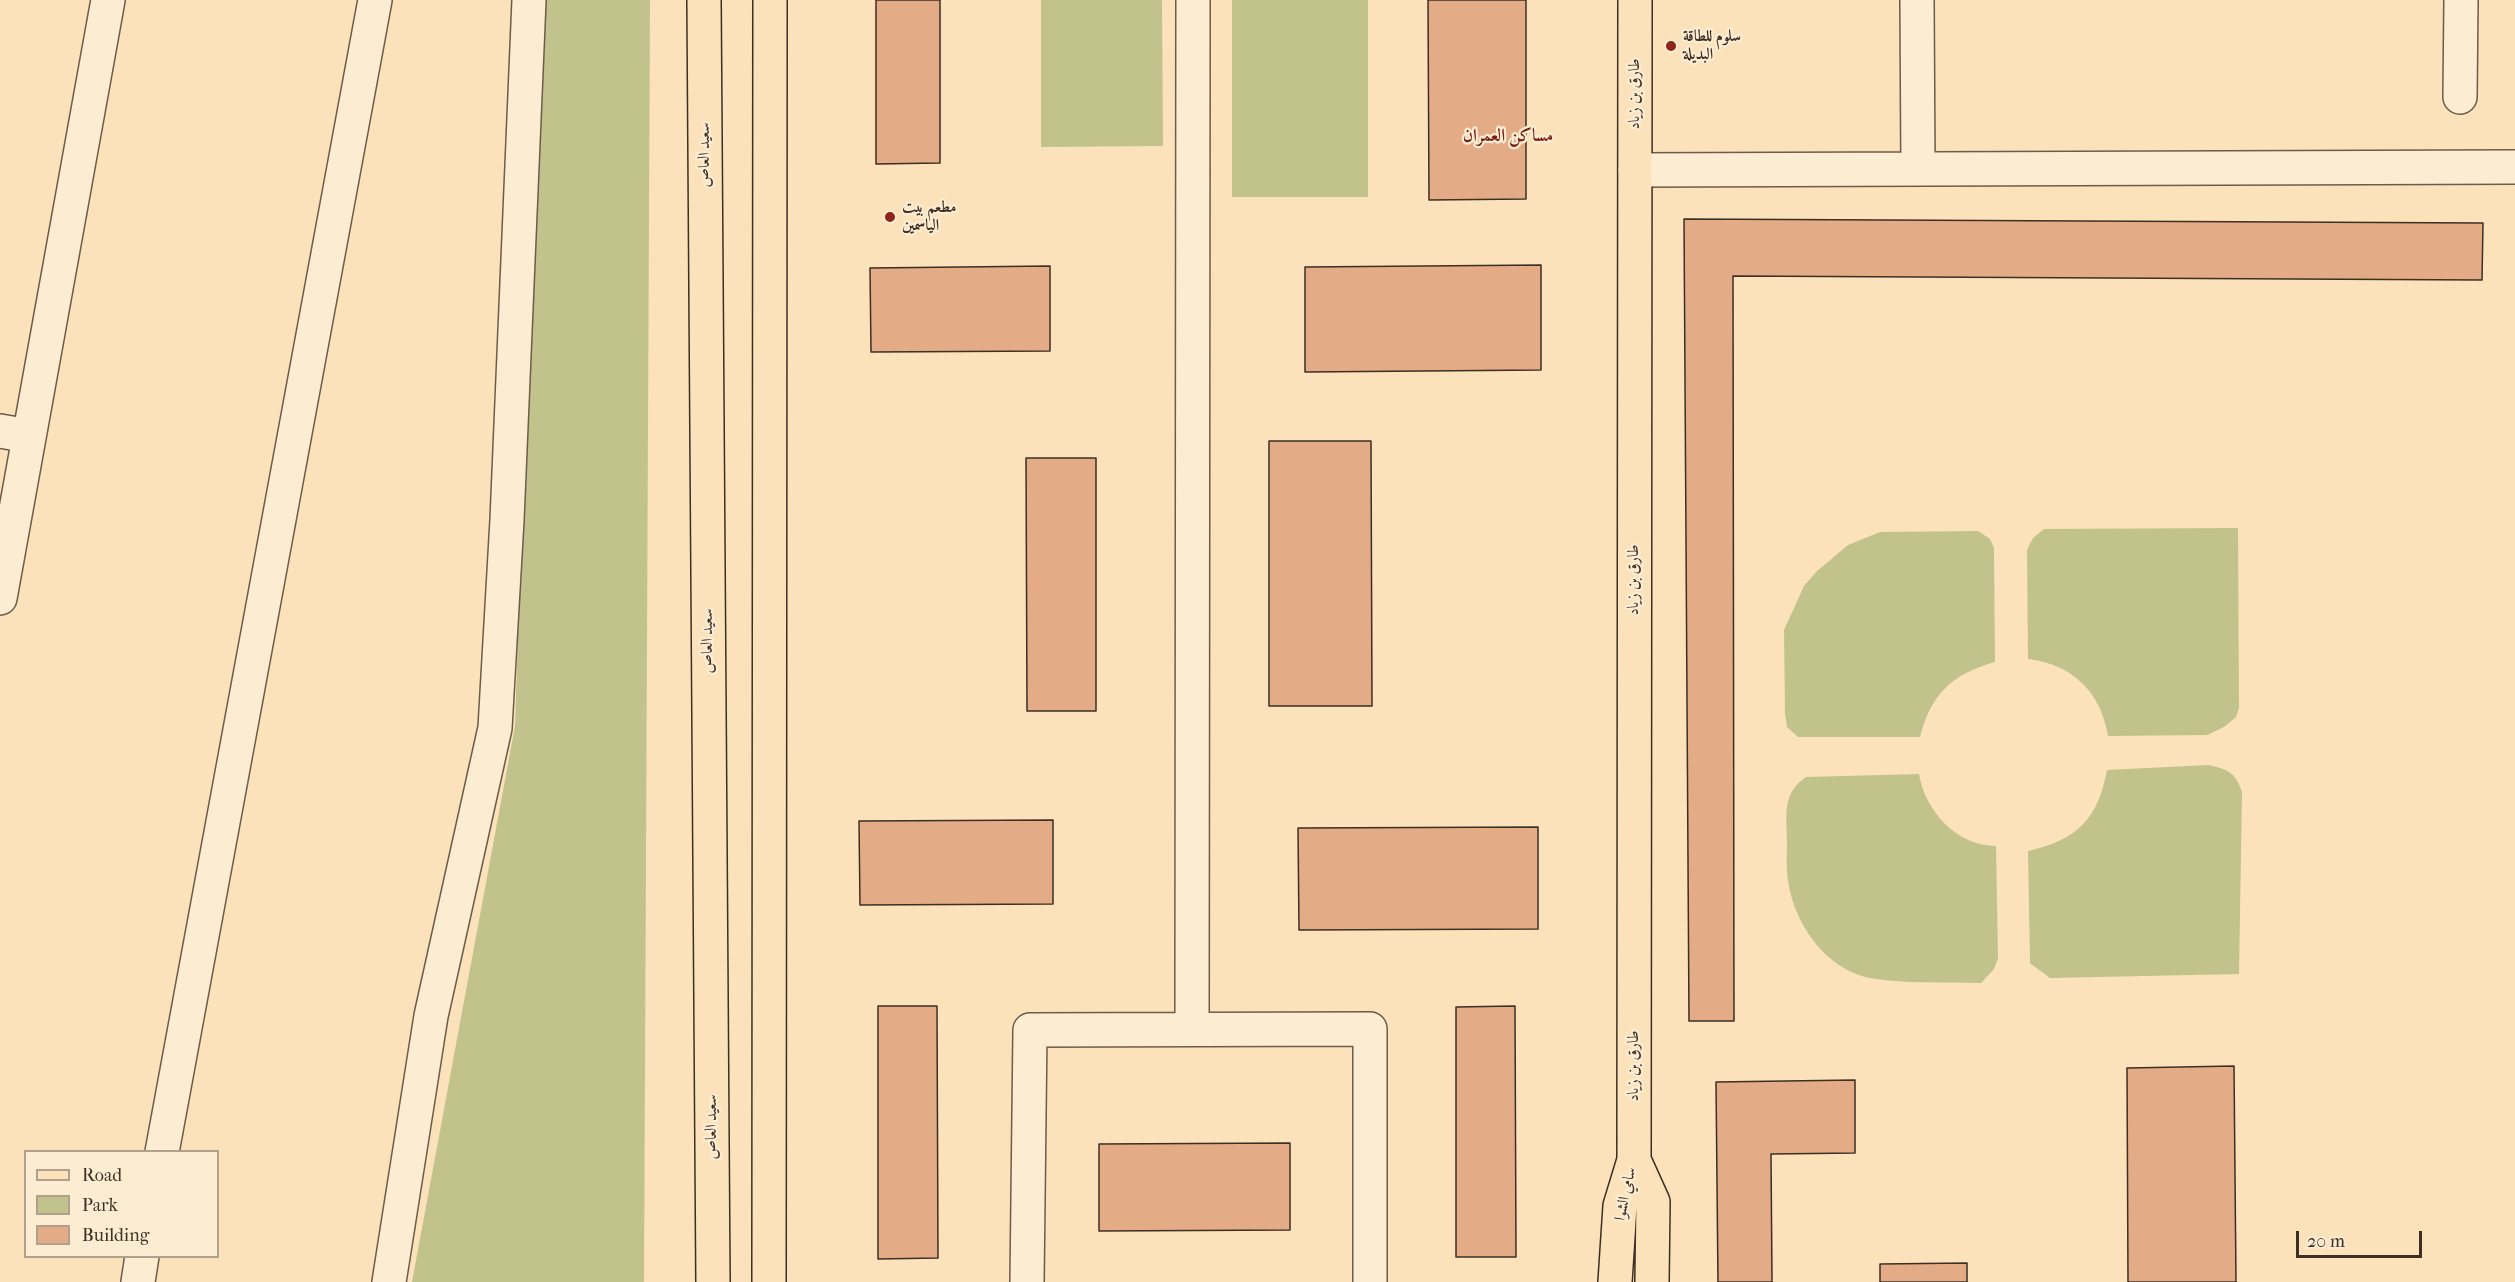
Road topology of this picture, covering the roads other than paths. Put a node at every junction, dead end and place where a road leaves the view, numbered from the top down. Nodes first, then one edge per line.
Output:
1 (108, 0) edge
2 (375, 0) edge
3 (529, 0) edge
4 (704, 0) edge
5 (770, 0) edge
6 (1192, 0) edge
7 (1635, 0) edge
8 (1917, 0) edge
9 (2461, 0) edge
10 (2460, 97) dead end
11 (2515, 167) edge
12 (1918, 169) junction
13 (1635, 170) junction
14 (15, 434) edge
15 (0, 598) edge
16 (1192, 1029) junction
17 (162, 1150) edge
18 (1634, 1160) junction
19 (142, 1258) edge
20 (138, 1282) edge
21 (389, 1282) edge
22 (713, 1282) edge
23 (769, 1282) edge
24 (1027, 1282) edge
25 (1370, 1282) edge
26 (1616, 1282) edge
27 (1652, 1282) edge

1 - 14 street
2 - 17 street
3 - 21 street
4 - 22 main road, سعيد العاص
5 - 23 main road
6 - 16 street
7 - 13 main road, طارق بن زياد
8 - 12 street
9 - 10 street
11 - 12 street
12 - 13 street
13 - 18 main road, طارق بن زياد
14 - 15 street
16 - 24 street
16 - 25 street
18 - 26 main road, سامي الشوا
18 - 27 main road, سامي الشوا
19 - 20 street

